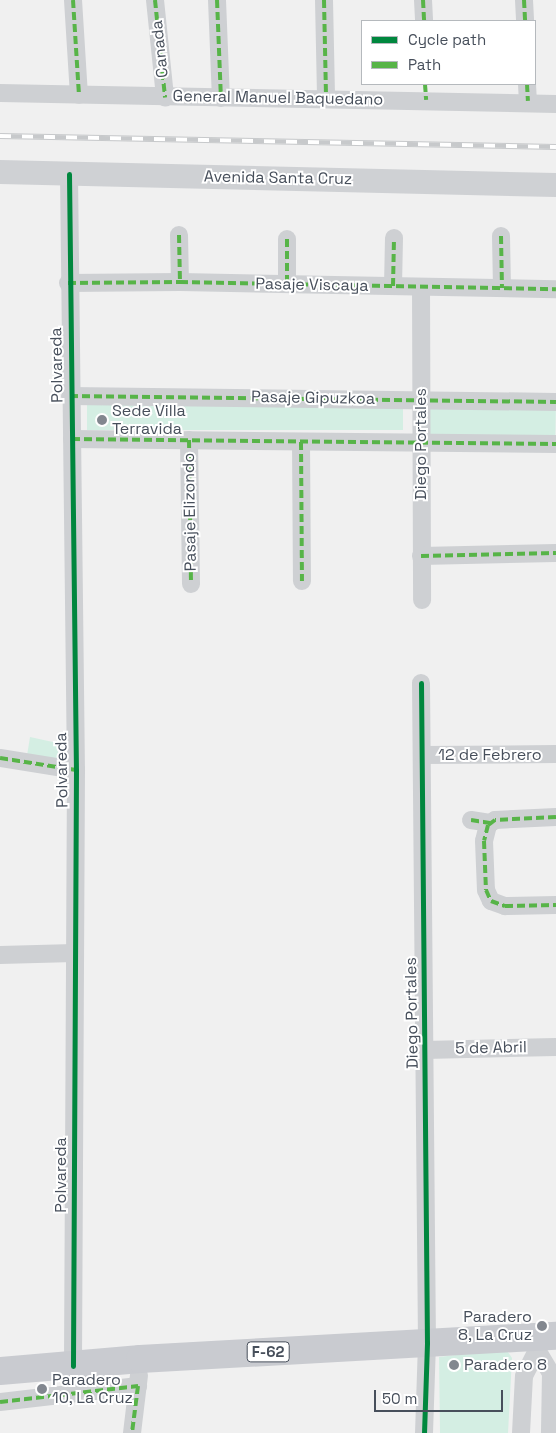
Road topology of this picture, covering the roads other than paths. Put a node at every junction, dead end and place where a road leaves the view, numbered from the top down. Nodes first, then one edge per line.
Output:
1 (73, 0) edge
2 (155, 0) edge
3 (217, 0) edge
4 (324, 0) edge
5 (424, 0) edge
6 (524, 0) edge
7 (424, 20) edge
8 (525, 20) edge
9 (527, 85) edge
10 (426, 92) edge
11 (0, 93) edge
12 (79, 95) junction
13 (166, 97) junction
14 (221, 98) junction
15 (326, 98) junction
16 (528, 102) junction
17 (556, 104) edge
18 (0, 172) edge
19 (69, 174) junction
20 (556, 185) edge
21 (179, 235) dead end
22 (501, 236) dead end
23 (394, 238) dead end
24 (286, 240) dead end
25 (180, 282) junction
26 (68, 283) junction
27 (287, 284) junction
28 (393, 286) junction
29 (421, 288) junction
30 (502, 288) junction
31 (556, 289) edge
32 (70, 396) junction
33 (421, 399) junction
34 (556, 402) edge
35 (72, 439) junction
36 (189, 440) junction
37 (300, 442) junction
38 (556, 444) edge
39 (421, 445) junction
40 (556, 553) edge
41 (422, 556) junction
42 (302, 581) dead end
43 (191, 584) dead end
44 (422, 600) dead end
45 (421, 683) dead end
46 (556, 754) edge
47 (423, 756) junction
48 (0, 758) edge
49 (76, 770) junction
50 (556, 818) edge
51 (471, 820) dead end
52 (490, 823) junction
53 (556, 905) edge
54 (74, 953) junction
55 (0, 955) edge
56 (556, 1047) edge
57 (426, 1050) junction
58 (543, 1341) edge
59 (426, 1343) junction
60 (140, 1359) junction
61 (73, 1366) junction
62 (0, 1371) edge
63 (138, 1386) junction
64 (0, 1402) edge
65 (132, 1433) edge
66 (424, 1433) edge
67 (521, 1433) edge
68 (550, 1433) edge

1 - 12 street
2 - 13 street, Canada
3 - 14 street
4 - 15 street
5 - 7 street
6 - 8 street
9 - 16 street
10 - 15 street, General Manuel Baquedano
10 - 16 street, General Manuel Baquedano
11 - 12 street, General Manuel Baquedano
12 - 13 street, General Manuel Baquedano
13 - 14 street, General Manuel Baquedano
14 - 15 street, General Manuel Baquedano
16 - 17 street, General Manuel Baquedano
18 - 19 main road, Avenida Santa Cruz
19 - 20 main road, Avenida Santa Cruz
19 - 26 street, Polvareda
21 - 25 street
22 - 30 street
23 - 28 street
24 - 27 street
25 - 26 street, Pasaje Viscaya
25 - 27 street, Pasaje Viscaya
26 - 32 street, Polvareda
27 - 28 street, Pasaje Viscaya
28 - 29 street, Pasaje Viscaya
29 - 30 street, Pasaje Viscaya
29 - 33 street, Diego Portales
30 - 31 street, Pasaje Viscaya
32 - 33 street, Pasaje Gipuzkoa
32 - 35 street, Polvareda
33 - 34 street, Pasaje Gipuzkoa
33 - 39 street, Diego Portales
35 - 36 street
35 - 49 street, Polvareda
36 - 37 street
36 - 43 street, Pasaje Elizondo
37 - 39 street
37 - 42 street
38 - 39 street
39 - 41 street, Diego Portales
40 - 41 street
41 - 44 street, Diego Portales
45 - 47 street, Diego Portales
46 - 47 street, 12 de Febrero
47 - 57 street, Diego Portales
48 - 49 street
49 - 54 street, Polvareda
50 - 52 street
51 - 52 street
52 - 53 street
54 - 55 street
54 - 61 street, Polvareda
56 - 57 street, 5 de Abril
57 - 59 street, Diego Portales
58 - 59 main road, F-62
58 - 67 street
58 - 68 street
59 - 60 main road, F-62
59 - 66 street, Diego Portales
60 - 61 main road, F-62
60 - 63 street
61 - 62 main road, F-62
63 - 64 street
63 - 65 street

